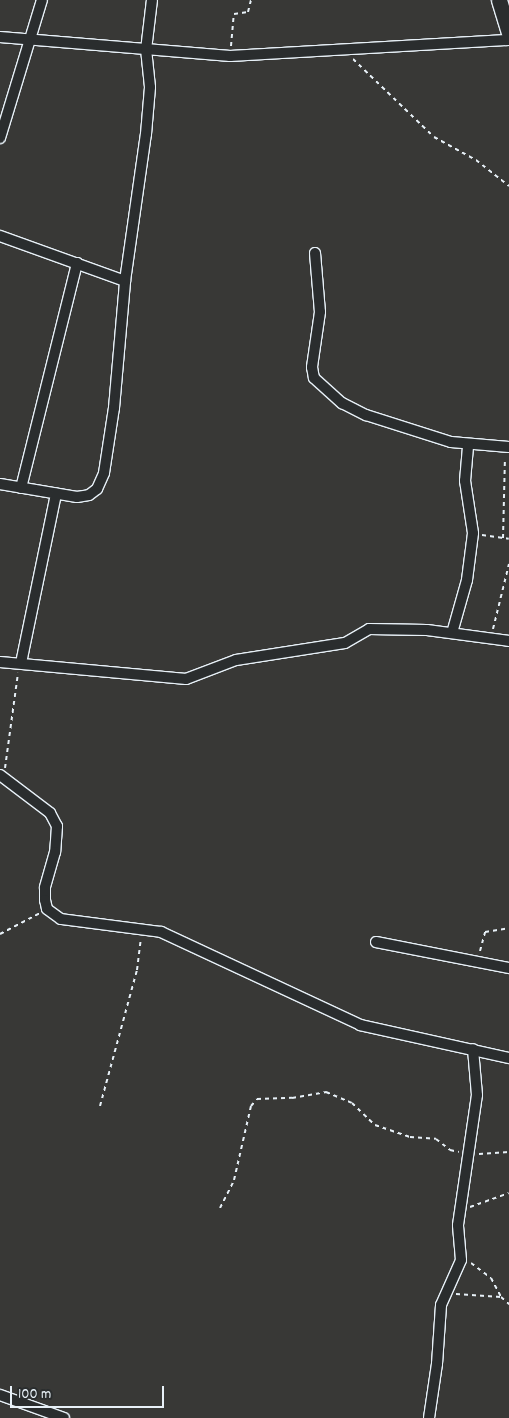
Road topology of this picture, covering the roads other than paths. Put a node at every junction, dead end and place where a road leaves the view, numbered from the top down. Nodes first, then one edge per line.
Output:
1 (42, 0) edge
2 (152, 0) edge
3 (499, 0) edge
4 (509, 32) edge
5 (0, 36) edge
6 (30, 39) junction
7 (509, 40) edge
8 (146, 50) junction
9 (0, 138) edge
10 (0, 236) edge
11 (315, 253) dead end
12 (77, 263) junction
13 (125, 281) junction
14 (468, 445) junction
15 (507, 447) edge
16 (0, 484) edge
17 (21, 488) junction
18 (56, 494) junction
19 (452, 633) junction
20 (509, 641) edge
21 (0, 662) edge
22 (21, 663) junction
23 (2, 776) edge
24 (376, 942) dead end
25 (509, 968) edge
26 (473, 1050) junction
27 (509, 1058) edge
28 (0, 1395) edge
29 (64, 1418) edge
30 (429, 1418) edge

1 - 6 street
2 - 8 street
3 - 4 street
5 - 6 street
6 - 8 street
6 - 9 street
7 - 8 street
8 - 13 street
10 - 12 street
11 - 14 street
12 - 13 street
12 - 17 street
13 - 18 street
14 - 15 street
14 - 19 street
16 - 17 street
17 - 18 street
18 - 22 street
19 - 20 street
19 - 22 street
21 - 22 street
23 - 26 street
24 - 25 street
26 - 27 street
26 - 30 street
28 - 29 street

